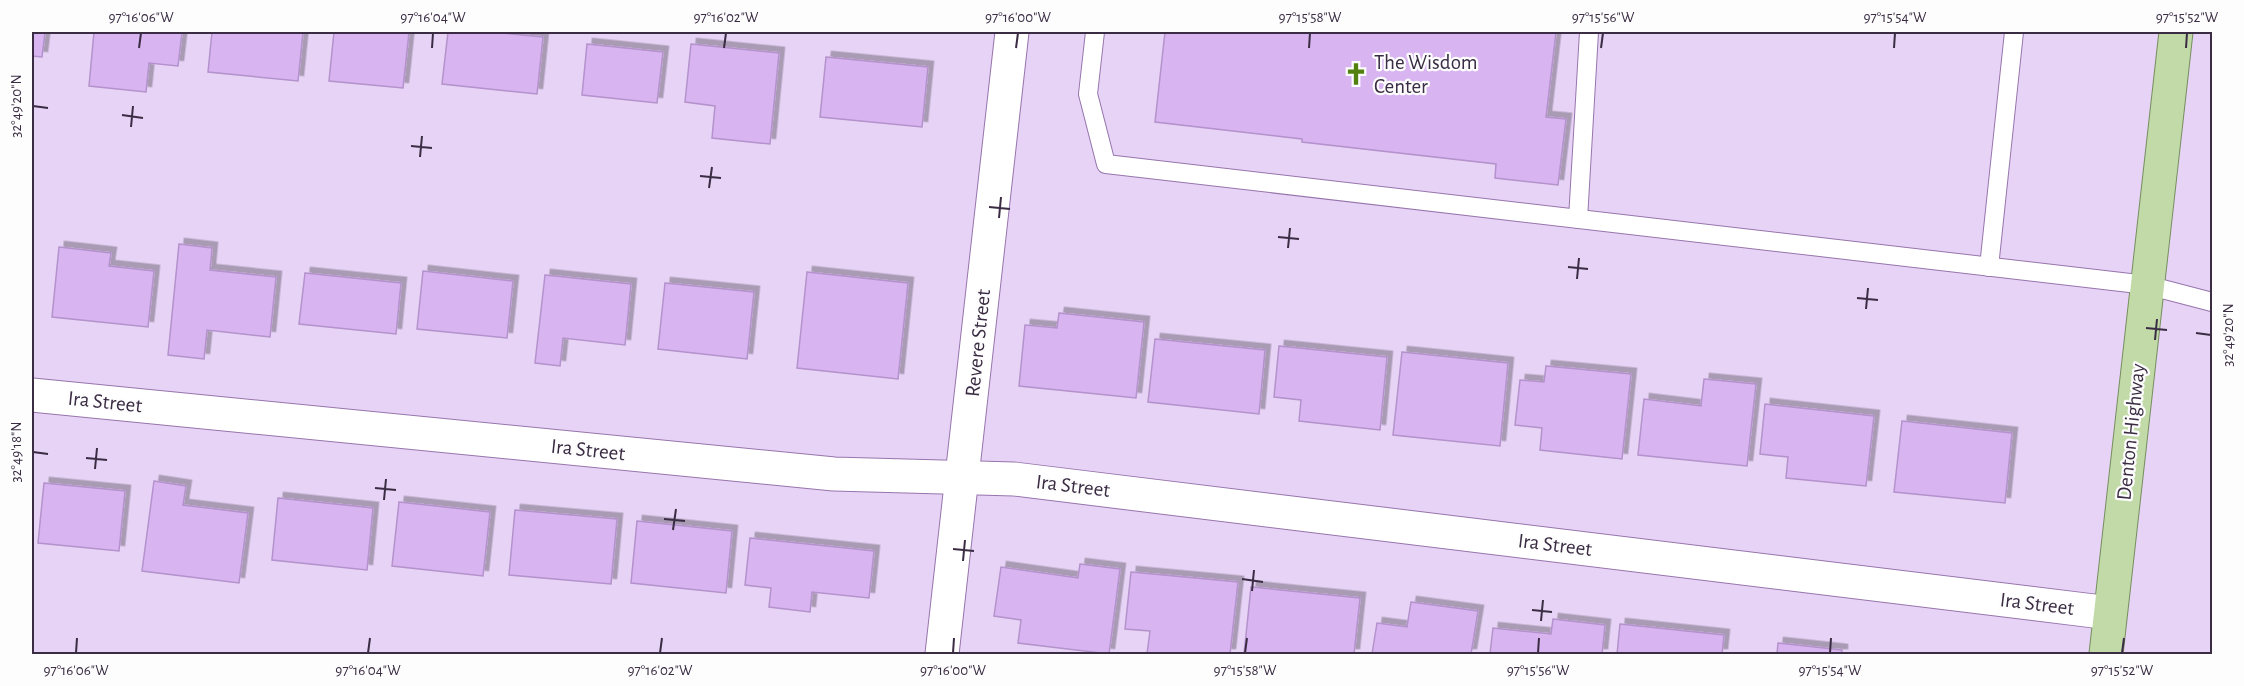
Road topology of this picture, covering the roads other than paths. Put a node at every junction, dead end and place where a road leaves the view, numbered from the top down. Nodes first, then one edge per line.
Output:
1 (1012, 32) edge
2 (1095, 32) edge
3 (1588, 32) edge
4 (2014, 32) edge
5 (2175, 32) edge
6 (1578, 219) junction
7 (1989, 267) junction
8 (2147, 285) junction
9 (2212, 302) edge
10 (32, 395) edge
11 (963, 477) junction
12 (2110, 613) junction
13 (942, 654) edge
14 (2106, 654) edge

1 - 11 street, Revere Street
2 - 6 lane
3 - 6 lane
4 - 7 lane
5 - 8 main road, Denton Highway
6 - 7 lane
7 - 8 lane
8 - 9 lane
8 - 12 main road, Denton Highway
10 - 11 street, Ira Street
11 - 12 street, Ira Street
11 - 13 street, Revere Street
12 - 14 main road, Denton Highway

